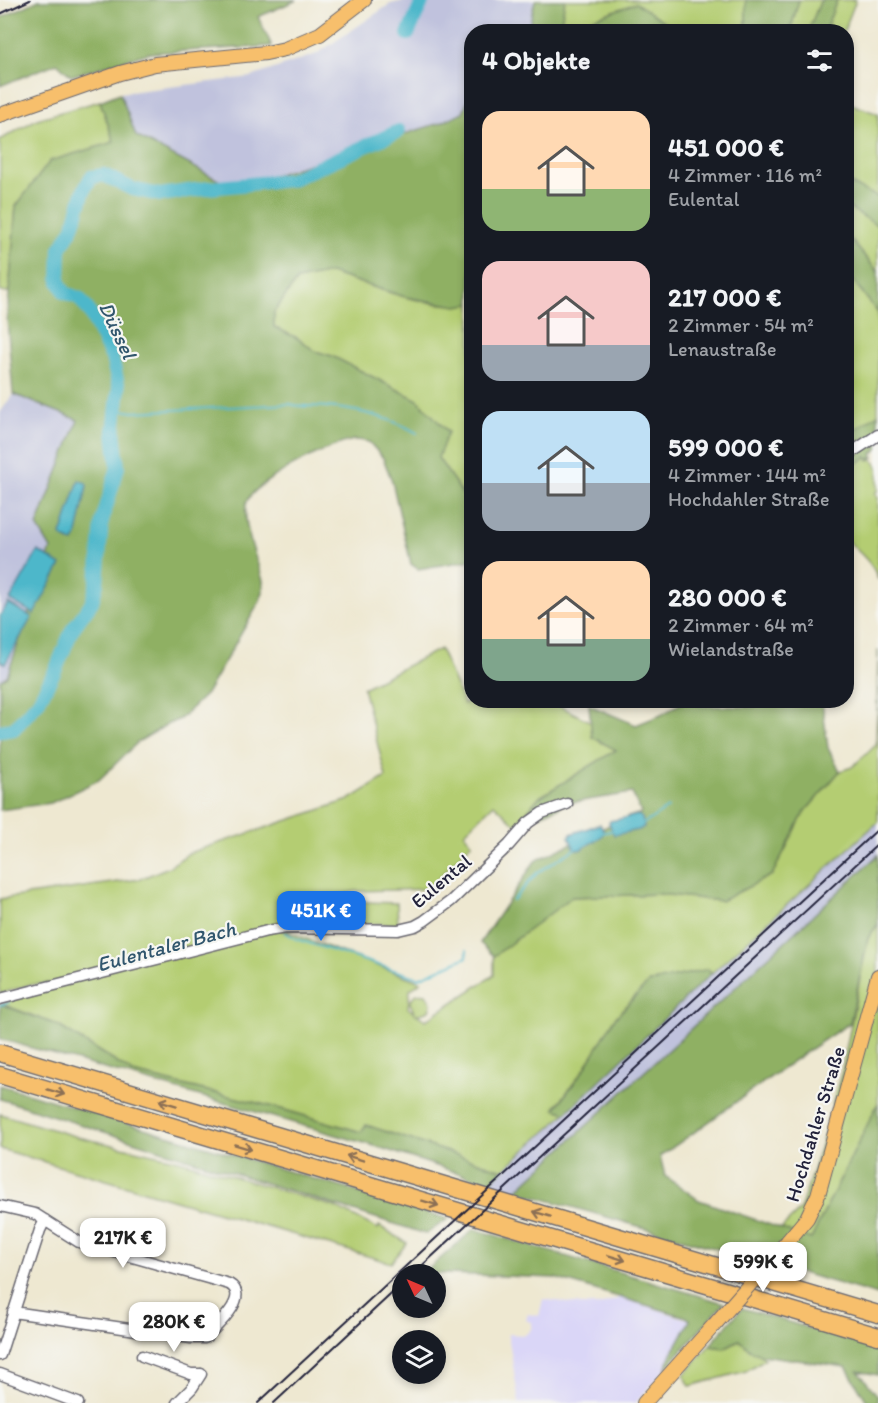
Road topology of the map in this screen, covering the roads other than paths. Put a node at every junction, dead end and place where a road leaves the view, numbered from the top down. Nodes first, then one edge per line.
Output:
1 (364, 0) edge
2 (0, 115) edge
3 (878, 435) edge
4 (854, 451) edge
5 (567, 804) dead end
6 (878, 976) edge
7 (0, 999) edge
8 (0, 1053) edge
9 (0, 1075) edge
10 (0, 1206) edge
11 (45, 1220) junction
12 (13, 1312) junction
13 (878, 1314) edge
14 (878, 1336) edge
15 (0, 1355) edge
16 (142, 1356) dead end
17 (0, 1374) edge
18 (78, 1403) edge
19 (177, 1403) edge
20 (644, 1403) edge

1 - 2 main road
3 - 4 street
5 - 7 street, Eulental
6 - 20 main road, Hochdahler Straße, bridge
13 -> 8 highway
9 -> 14 highway
10 - 11 street
11 - 12 street
11 - 12 street
12 - 15 street
16 - 19 street
17 - 18 street

